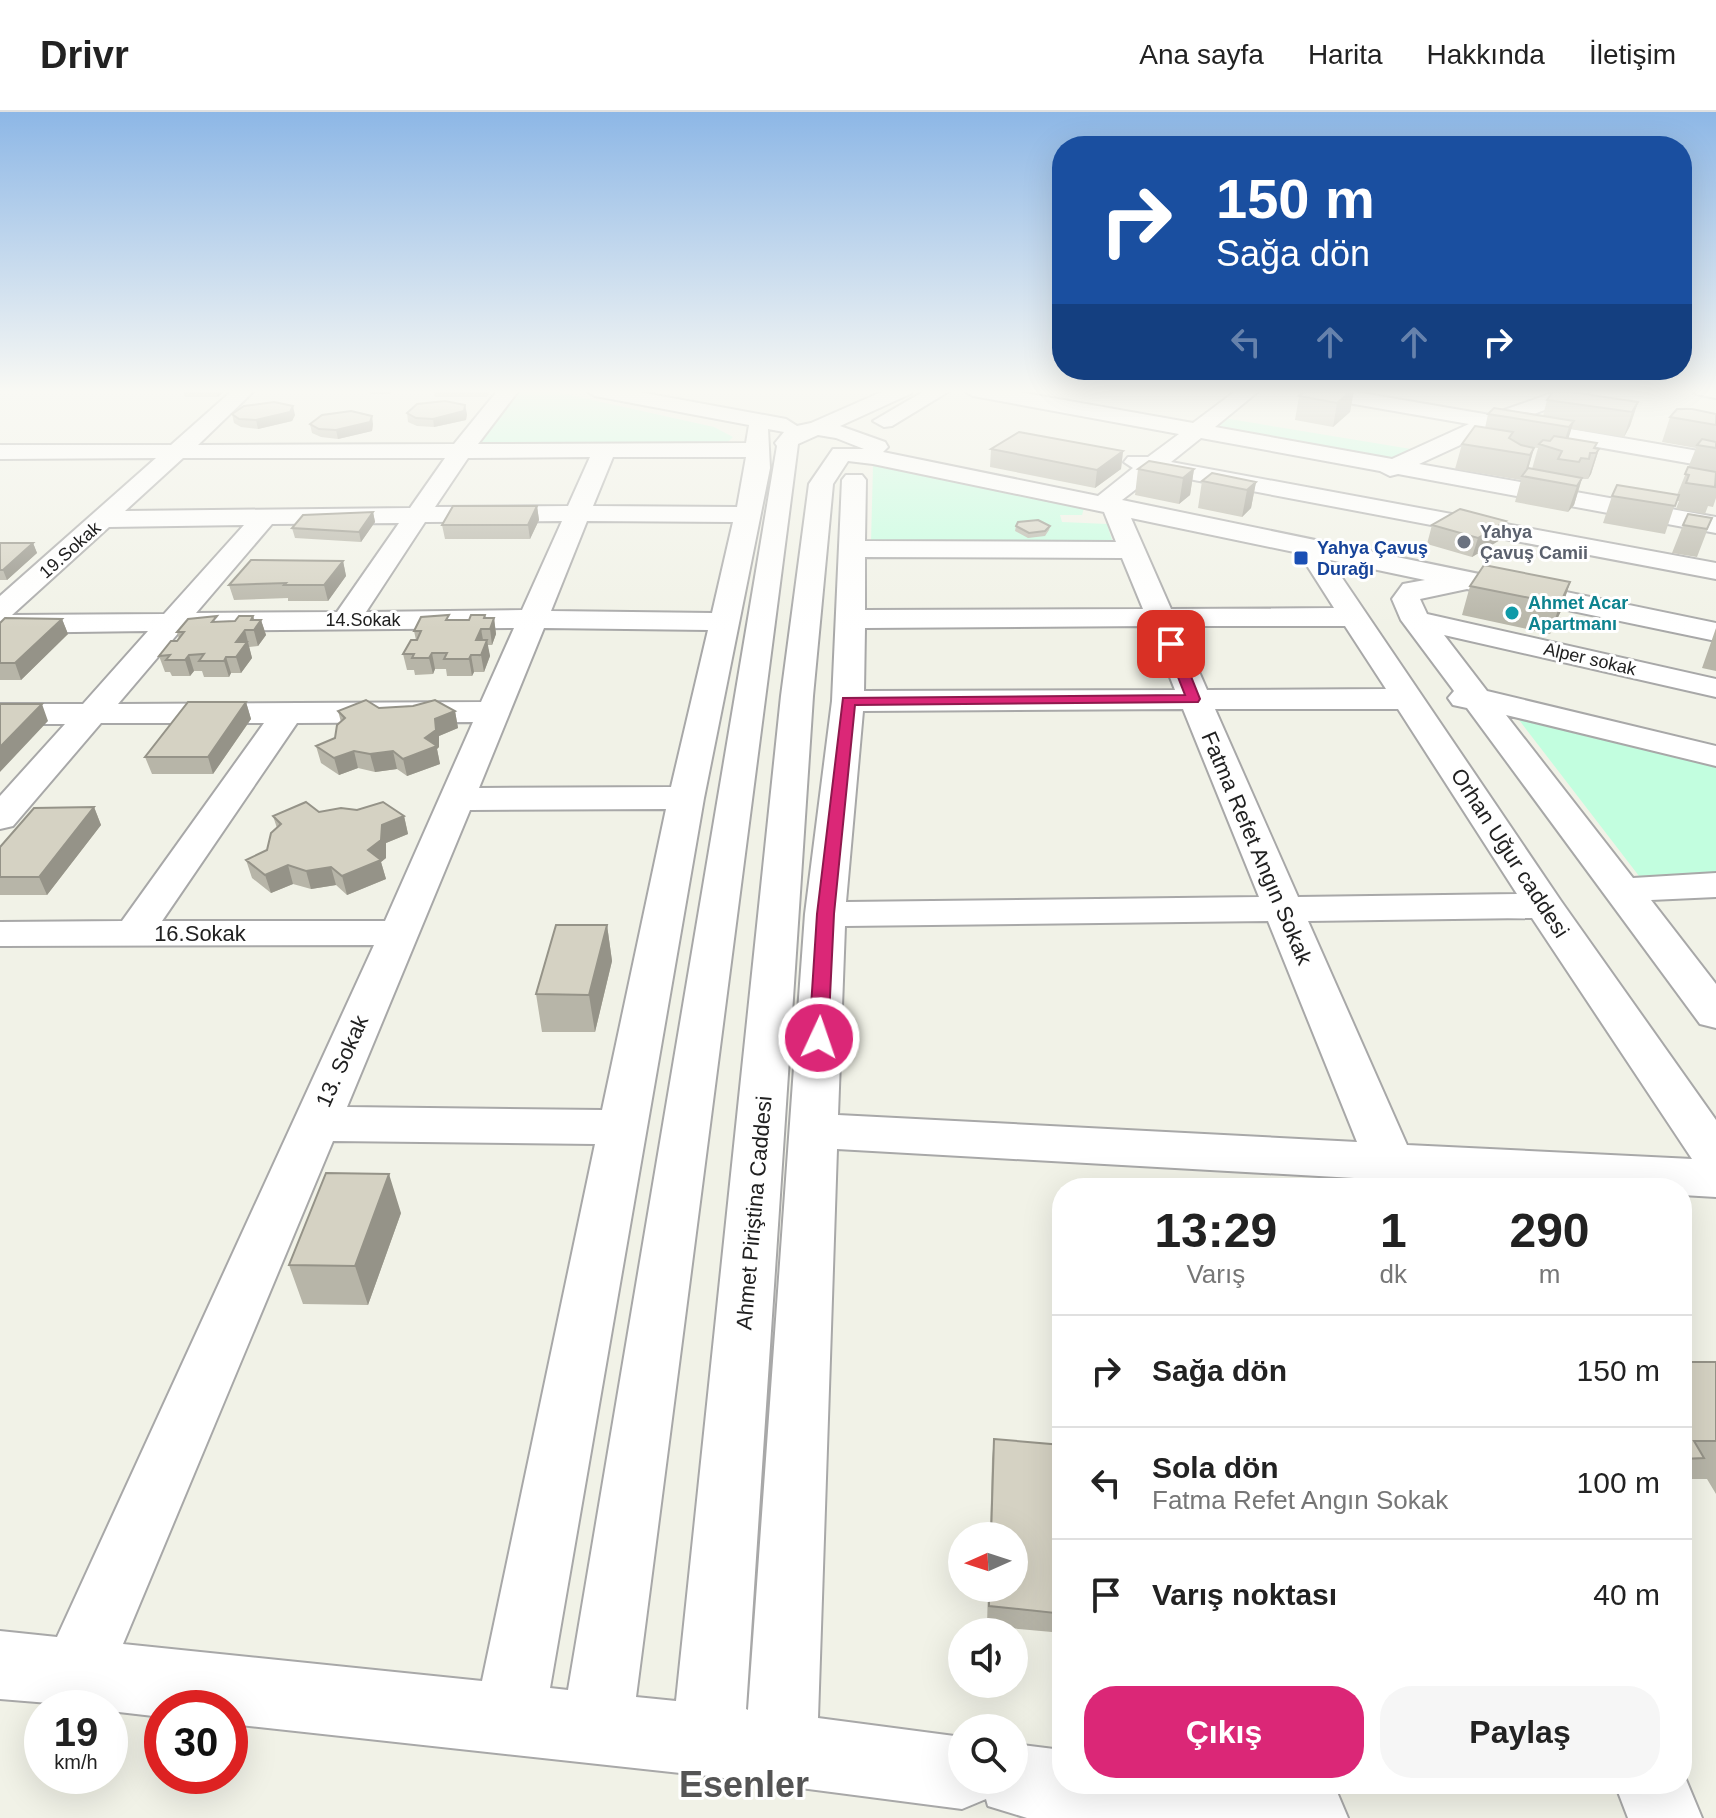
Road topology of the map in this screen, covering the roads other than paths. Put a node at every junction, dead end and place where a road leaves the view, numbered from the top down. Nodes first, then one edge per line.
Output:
1 (160, 470) edge
2 (447, 470) edge
3 (596, 470) edge
4 (777, 470) edge
5 (837, 470) edge
6 (933, 470) edge
7 (950, 470) edge
8 (966, 470) edge
9 (1147, 470) edge
10 (1178, 470) edge
11 (1388, 470) edge
12 (1409, 470) edge
13 (1612, 470) edge
14 (961, 473) junction
15 (1323, 495) junction
16 (1111, 503) junction
17 (1594, 503) junction
18 (578, 513) junction
19 (416, 514) junction
20 (266, 516) junction
21 (105, 519) junction
22 (1716, 525) edge
23 (788, 528) junction
24 (1255, 528) junction
25 (1573, 543) junction
26 (1308, 547) junction
27 (29, 548) edge
28 (73, 548) junction
29 (1131, 550) junction
30 (1716, 571) edge
31 (1467, 581) junction
32 (0, 611) edge
33 (849, 612) junction
34 (1160, 617) junction
35 (1354, 617) junction
36 (534, 619) junction
37 (346, 620) junction
38 (1416, 620) junction
39 (171, 621) junction
40 (726, 622) junction
41 (0, 624) edge
42 (1716, 624) edge
43 (1716, 632) edge
44 (1716, 688) edge
45 (1462, 698) junction
46 (1193, 699) junction
47 (1409, 699) junction
48 (848, 701) junction
49 (492, 712) junction
50 (0, 714) edge
51 (89, 714) junction
52 (287, 714) junction
53 (1716, 756) edge
54 (686, 798) junction
55 (457, 799) junction
56 (0, 818) edge
57 (1716, 885) edge
58 (1622, 890) junction
59 (1544, 906) junction
60 (1283, 908) junction
61 (825, 914) junction
62 (134, 933) junction
63 (400, 933) junction
64 (0, 934) edge
65 (1716, 1014) edge
66 (314, 1124) junction
67 (622, 1127) junction
68 (814, 1131) junction
69 (1716, 1157) edge
70 (1395, 1174) edge
71 (1652, 1178) edge
72 (1692, 1179) edge
73 (1716, 1179) edge
74 (0, 1665) edge
75 (76, 1673) junction
76 (509, 1719) junction
77 (597, 1728) junction
78 (708, 1740) junction
79 (781, 1750) junction
80 (948, 1771) edge
81 (1028, 1782) edge
82 (1052, 1785) edge
83 (1123, 1794) edge
84 (1655, 1794) edge
85 (1311, 1818) edge
86 (1665, 1818) edge

1 - 21 street, 19.Sokak
2 - 19 street
3 - 18 street, 13. Sokak
4 - 23 street, Ahmet Piriştina Caddesi
5 - 23 street, Ahmet Piriştina Caddesi
6 - 14 street
7 - 14 street
8 - 14 street
9 - 16 street
10 - 15 street
11 - 15 street
12 - 17 street
13 - 17 street
14 - 16 street
15 - 24 street
15 - 25 street
16 - 24 street
16 - 26 street
16 - 29 street, Fatma Refet Angın Sokak
17 - 22 street
17 - 25 street
18 - 19 street
18 - 23 street
18 - 36 street, 13. Sokak
19 - 20 street
19 - 37 street
20 - 21 street
20 - 39 street
21 - 28 street, 19.Sokak
23 - 29 street
23 - 33 street
23 - 40 street
23 - 77 street, Ahmet Piriştina Caddesi
23 - 78 street, Ahmet Piriştina Caddesi
24 - 42 street
25 - 30 street
26 - 31 street
26 - 35 street, Orhan Uğur caddesi
27 - 28 street
28 - 32 street, 19.Sokak
29 - 34 street, Fatma Refet Angın Sokak
31 - 38 street
31 - 43 street
33 - 34 street
33 - 48 street
34 - 35 street
34 - 46 street, Fatma Refet Angın Sokak
35 - 47 street, Orhan Uğur caddesi
36 - 37 street, 14.Sokak
36 - 40 street, 14.Sokak
36 - 49 street, 13. Sokak
37 - 39 street, 14.Sokak
38 - 44 street, Alper sokak
38 - 45 street
39 - 41 street, 14.Sokak
39 - 51 street
40 - 54 street
45 - 53 street
45 - 58 street
46 - 47 street
46 - 48 street
46 - 60 street, Fatma Refet Angın Sokak
47 - 59 street, Orhan Uğur caddesi
48 - 61 street
49 - 52 street
49 - 55 street, 13. Sokak
50 - 51 street
51 - 52 street
51 - 56 street
52 - 62 street
54 - 55 street
54 - 67 street
55 - 63 street, 13. Sokak
57 - 58 street
58 - 65 street
59 - 60 street
59 - 69 street, Orhan Uğur caddesi
60 - 61 street
60 - 70 street, Fatma Refet Angın Sokak
61 - 68 street
62 - 63 street, 16.Sokak
62 - 64 street, 16.Sokak
63 - 66 street, 13. Sokak
66 - 67 street
66 - 75 street, 13. Sokak
67 - 76 street
68 - 70 street
68 - 79 street
70 - 71 street
72 - 73 street
74 - 75 street
75 - 76 street
76 - 77 street
77 - 78 street
78 - 79 street
79 - 80 street
81 - 82 street
83 - 85 street
84 - 86 street

